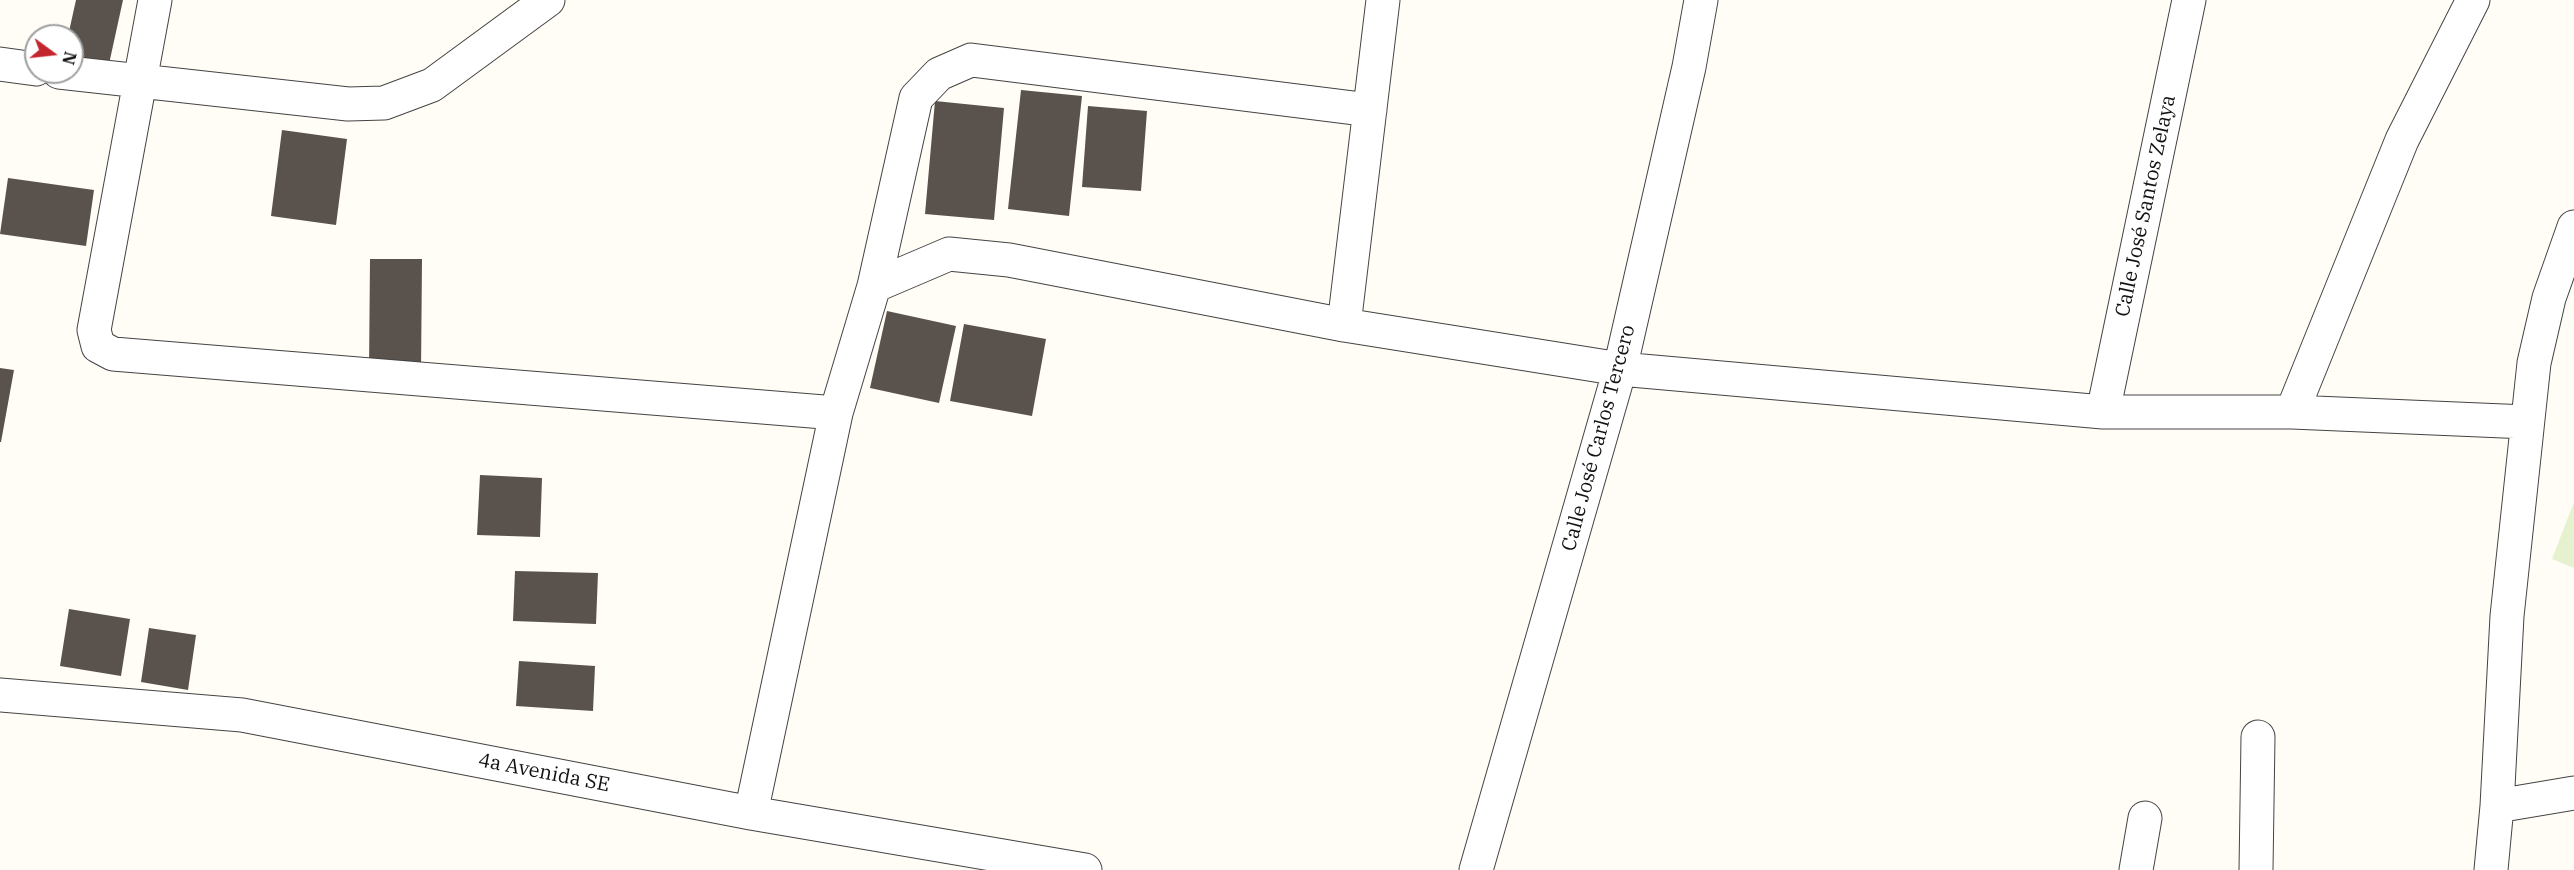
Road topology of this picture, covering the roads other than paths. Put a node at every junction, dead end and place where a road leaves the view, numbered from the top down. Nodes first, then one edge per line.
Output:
1 (155, 0) edge
2 (548, 0) edge
3 (1383, 0) edge
4 (1701, 0) edge
5 (2189, 0) edge
6 (2473, 0) edge
7 (0, 64) edge
8 (24, 67) edge
9 (84, 75) edge
10 (139, 82) junction
11 (1370, 110) junction
12 (2574, 227) edge
13 (874, 286) junction
14 (1344, 326) junction
15 (1620, 369) junction
16 (2103, 412) junction
17 (2292, 412) junction
18 (836, 413) junction
19 (2527, 422) junction
20 (0, 695) edge
21 (2258, 737) dead end
22 (2574, 793) edge
23 (2497, 806) junction
24 (751, 813) junction
25 (2145, 818) dead end
26 (954, 859) edge
27 (1085, 870) edge
28 (1476, 870) edge
29 (2136, 870) edge
30 (2256, 870) edge
31 (2491, 870) edge

1 - 10 street
2 - 10 street
3 - 11 street
4 - 15 street, Calle José Carlos Tercero
5 - 16 street, Calle José Santos Zelaya
6 - 17 street
7 - 8 street
9 - 10 street
10 - 18 street
11 - 13 street
11 - 14 street
12 - 19 street
13 - 14 street
13 - 18 street
14 - 15 street
15 - 16 street
15 - 28 street, Calle José Carlos Tercero
16 - 17 street
17 - 19 street
18 - 24 street
19 - 23 street
20 - 24 street, 4a Avenida SE
21 - 30 street
22 - 23 street
23 - 31 street
24 - 26 street, 4a Avenida SE
25 - 29 street
26 - 27 street, 4a Avenida SE

